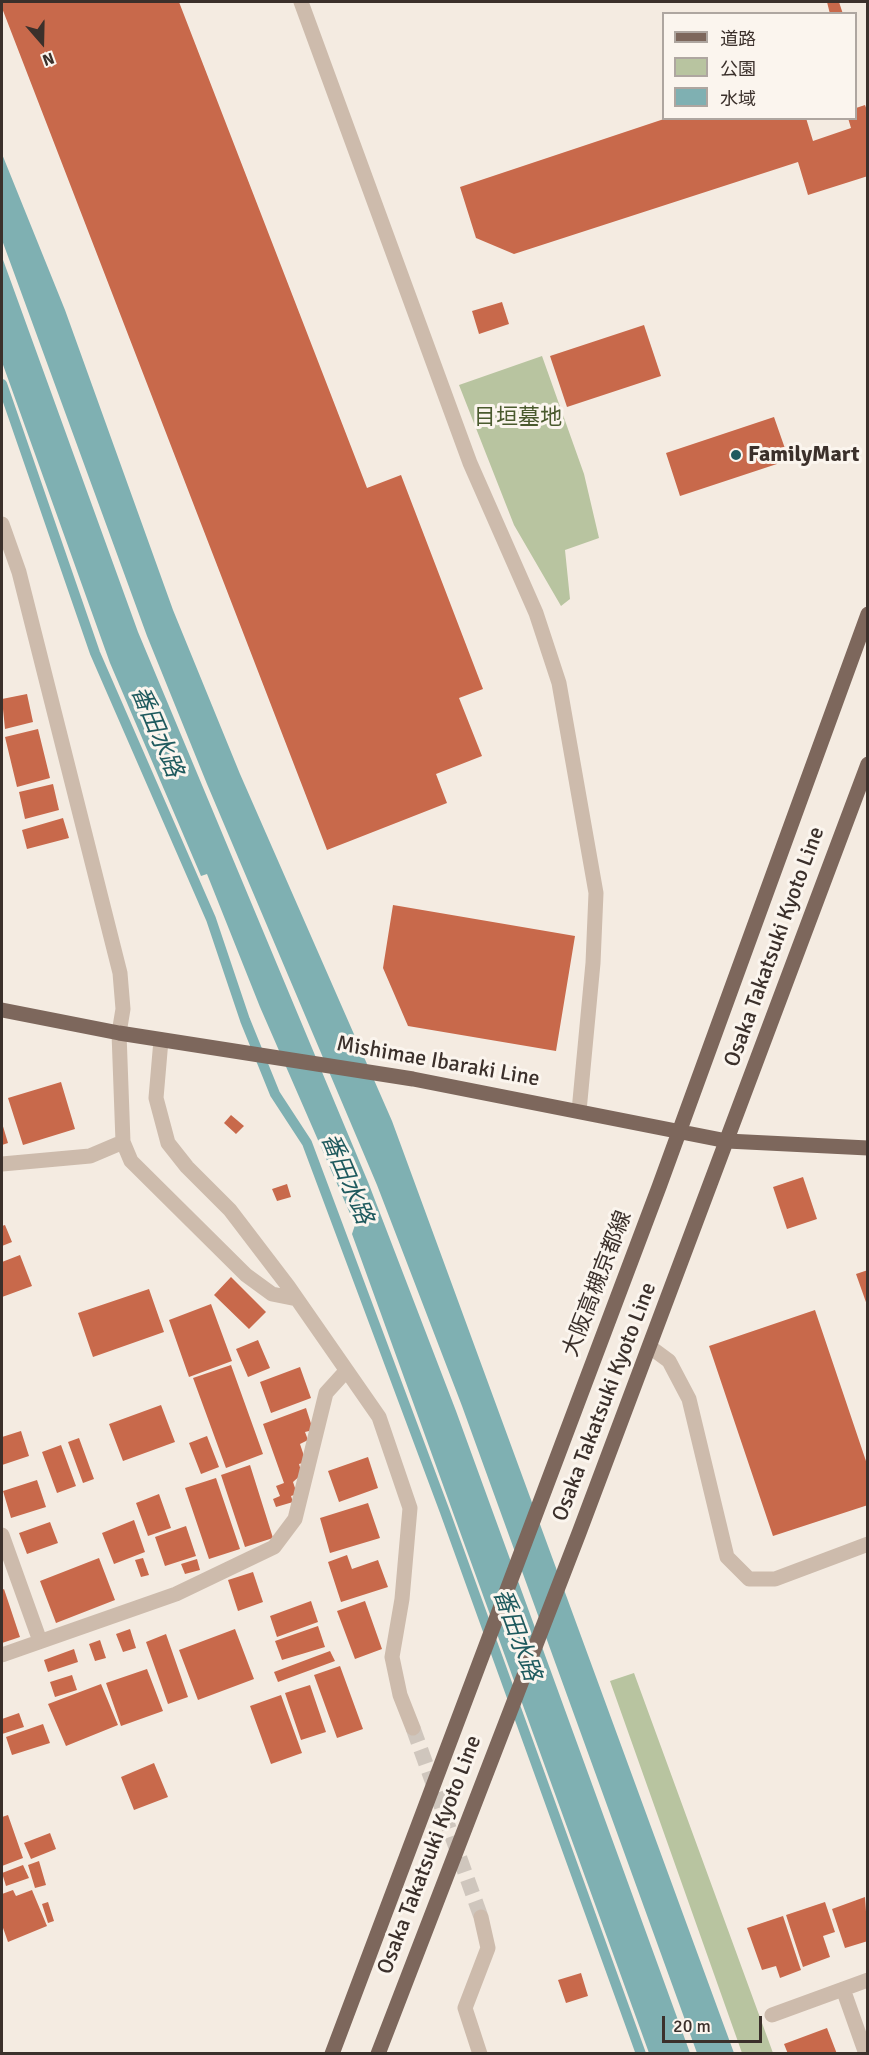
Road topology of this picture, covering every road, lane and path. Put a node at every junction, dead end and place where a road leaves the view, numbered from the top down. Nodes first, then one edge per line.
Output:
1 (301, 2) edge
2 (2, 524) edge
3 (867, 614) edge
4 (867, 764) edge
5 (2, 1010) edge
6 (119, 1033) junction
7 (161, 1040) junction
8 (579, 1111) junction
9 (678, 1130) junction
10 (727, 1141) junction
11 (123, 1142) junction
12 (867, 1148) edge
13 (2, 1164) edge
14 (297, 1299) junction
15 (650, 1347) junction
16 (346, 1371) junction
17 (557, 1454) joint
18 (2, 1534) edge
19 (867, 1544) edge
20 (40, 1641) junction
21 (2, 1655) edge
22 (413, 1728) tunnel mouth
23 (481, 1917) tunnel mouth
24 (867, 1980) edge
25 (843, 1989) junction
26 (772, 2015) dead end
27 (332, 2054) edge
28 (378, 2054) edge
29 (480, 2054) edge
30 (866, 2054) edge

1 - 8 street
2 - 6 street
3 - 9 main road, Osaka Takatsuki Kyoto Line
4 - 10 main road, Osaka Takatsuki Kyoto Line
5 - 6 main road, Mishimae Ibaraki Line
6 - 7 main road, Mishimae Ibaraki Line
6 - 11 street
7 - 8 main road, Mishimae Ibaraki Line
7 - 14 street
8 - 9 main road, Mishimae Ibaraki Line
9 - 10 main road, Mishimae Ibaraki Line
9 - 17 main road, 大阪高槻京都線
10 - 12 main road, Mishimae Ibaraki Line
10 - 15 main road, Osaka Takatsuki Kyoto Line
11 - 13 street
11 - 14 street
14 - 16 street
15 - 19 street
15 - 28 main road, Osaka Takatsuki Kyoto Line
16 - 20 street
16 - 22 street
17 - 27 main road, Osaka Takatsuki Kyoto Line
18 - 20 street
20 - 21 street
23 - 29 street
24 - 25 street
25 - 26 street
25 - 30 street

